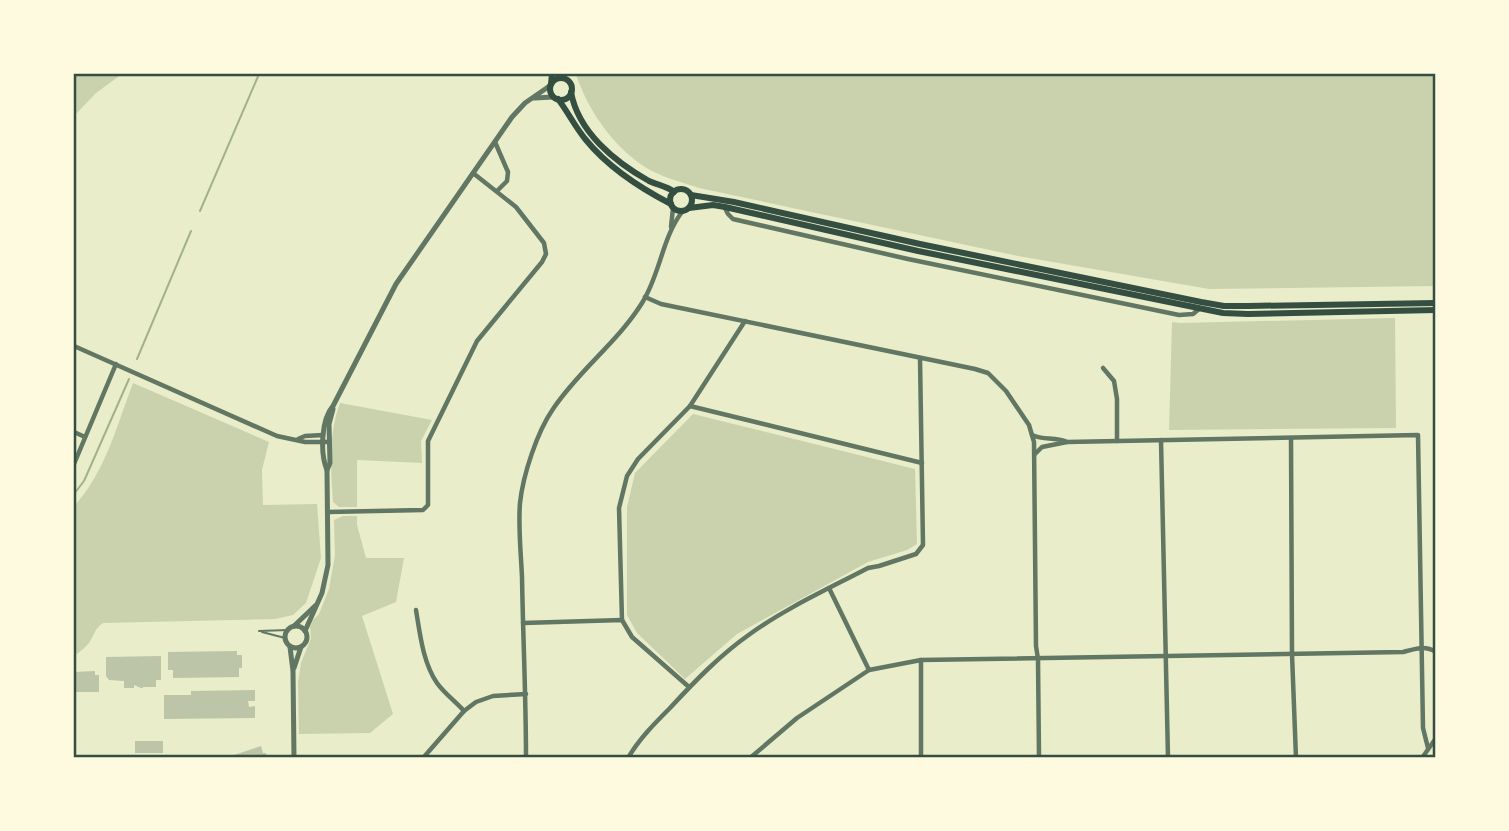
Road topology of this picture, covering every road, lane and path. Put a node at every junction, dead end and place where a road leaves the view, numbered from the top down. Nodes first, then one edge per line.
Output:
1 (552, 74) edge
2 (566, 77) edge
3 (551, 85) junction
4 (571, 92) junction
5 (534, 98) junction
6 (556, 98) junction
7 (495, 142) junction
8 (473, 173) junction
9 (497, 191) junction
10 (674, 192) junction
11 (691, 195) junction
12 (672, 206) junction
13 (725, 208) junction
14 (686, 210) junction
15 (670, 231) junction
16 (919, 248) junction
17 (916, 261) junction
18 (645, 297) junction
19 (1436, 303) edge
20 (1199, 309) junction
21 (1436, 310) edge
22 (745, 321) junction
23 (74, 346) edge
24 (920, 358) junction
25 (116, 365) junction
26 (1103, 368) dead end
27 (690, 406) junction
28 (74, 432) edge
29 (1032, 435) junction
30 (85, 437) junction
31 (326, 438) junction
32 (1291, 438) junction
33 (1161, 440) junction
34 (1117, 441) junction
35 (1067, 442) junction
36 (1034, 454) junction
37 (922, 463) junction
38 (74, 464) edge
39 (328, 512) junction
40 (829, 588) junction
41 (315, 606) junction
42 (416, 610) dead end
43 (622, 620) junction
44 (523, 623) junction
45 (291, 628) junction
46 (305, 631) junction
47 (285, 638) junction
48 (290, 647) junction
49 (301, 648) junction
50 (1422, 648) junction
51 (1436, 652) edge
52 (1292, 654) junction
53 (1165, 656) junction
54 (1038, 659) junction
55 (921, 660) junction
56 (869, 670) junction
57 (293, 671) junction
58 (689, 688) junction
59 (526, 694) junction
60 (464, 710) junction
61 (1436, 738) edge
62 (1428, 748) junction
63 (294, 758) edge
64 (424, 758) edge
65 (526, 758) edge
66 (628, 758) edge
67 (750, 758) edge
68 (921, 758) edge
69 (1039, 758) edge
70 (1168, 758) edge
71 (1296, 758) edge
72 (1422, 758) edge

1 - 3 main road
2 - 3 main road
2 - 4 main road
3 - 5 street
3 - 6 main road
4 - 6 main road
4 - 10 main road
5 - 6 street
5 - 7 street
6 - 12 main road
7 - 8 street
7 - 9 street
8 - 9 street
8 - 31 street
9 - 39 street
10 - 11 main road
10 - 12 main road
11 - 14 main road
11 - 16 main road
12 - 14 main road
12 - 15 street
13 - 14 main road
13 - 16 main road
13 - 17 street
14 - 15 street
15 - 18 street
16 - 17 street
16 - 19 main road
16 - 20 main road
17 - 20 street
18 - 22 street
18 - 44 street
20 - 21 main road
22 - 24 street
22 - 27 street
23 - 25 street
24 - 29 street
24 - 37 street
25 - 30 street
25 - 31 street
26 - 34 street
27 - 37 street
27 - 43 street
28 - 30 street
29 - 35 street
29 - 36 street
30 - 38 street
31 - 39 street
32 - 33 street
32 - 50 street
32 - 52 street
33 - 34 street
33 - 53 street
34 - 35 street
35 - 36 street
36 - 54 street
37 - 40 street
39 - 41 street
40 - 56 street
40 - 58 street
41 - 45 street
41 - 46 street
42 - 60 street
43 - 44 street
43 - 58 street
44 - 59 street
45 - 46 street
45 - 47 street
45 - 47 lane
46 - 49 street
47 - 48 street
48 - 49 street
48 - 57 street
49 - 57 street
50 - 51 street
50 - 52 street
50 - 62 street
52 - 53 street
52 - 71 street
53 - 54 street
53 - 70 street
54 - 55 street
54 - 69 street
55 - 56 street
55 - 68 street
56 - 67 street
57 - 63 street
58 - 66 street
59 - 60 street
59 - 65 street
60 - 64 street
61 - 62 street
62 - 72 street

